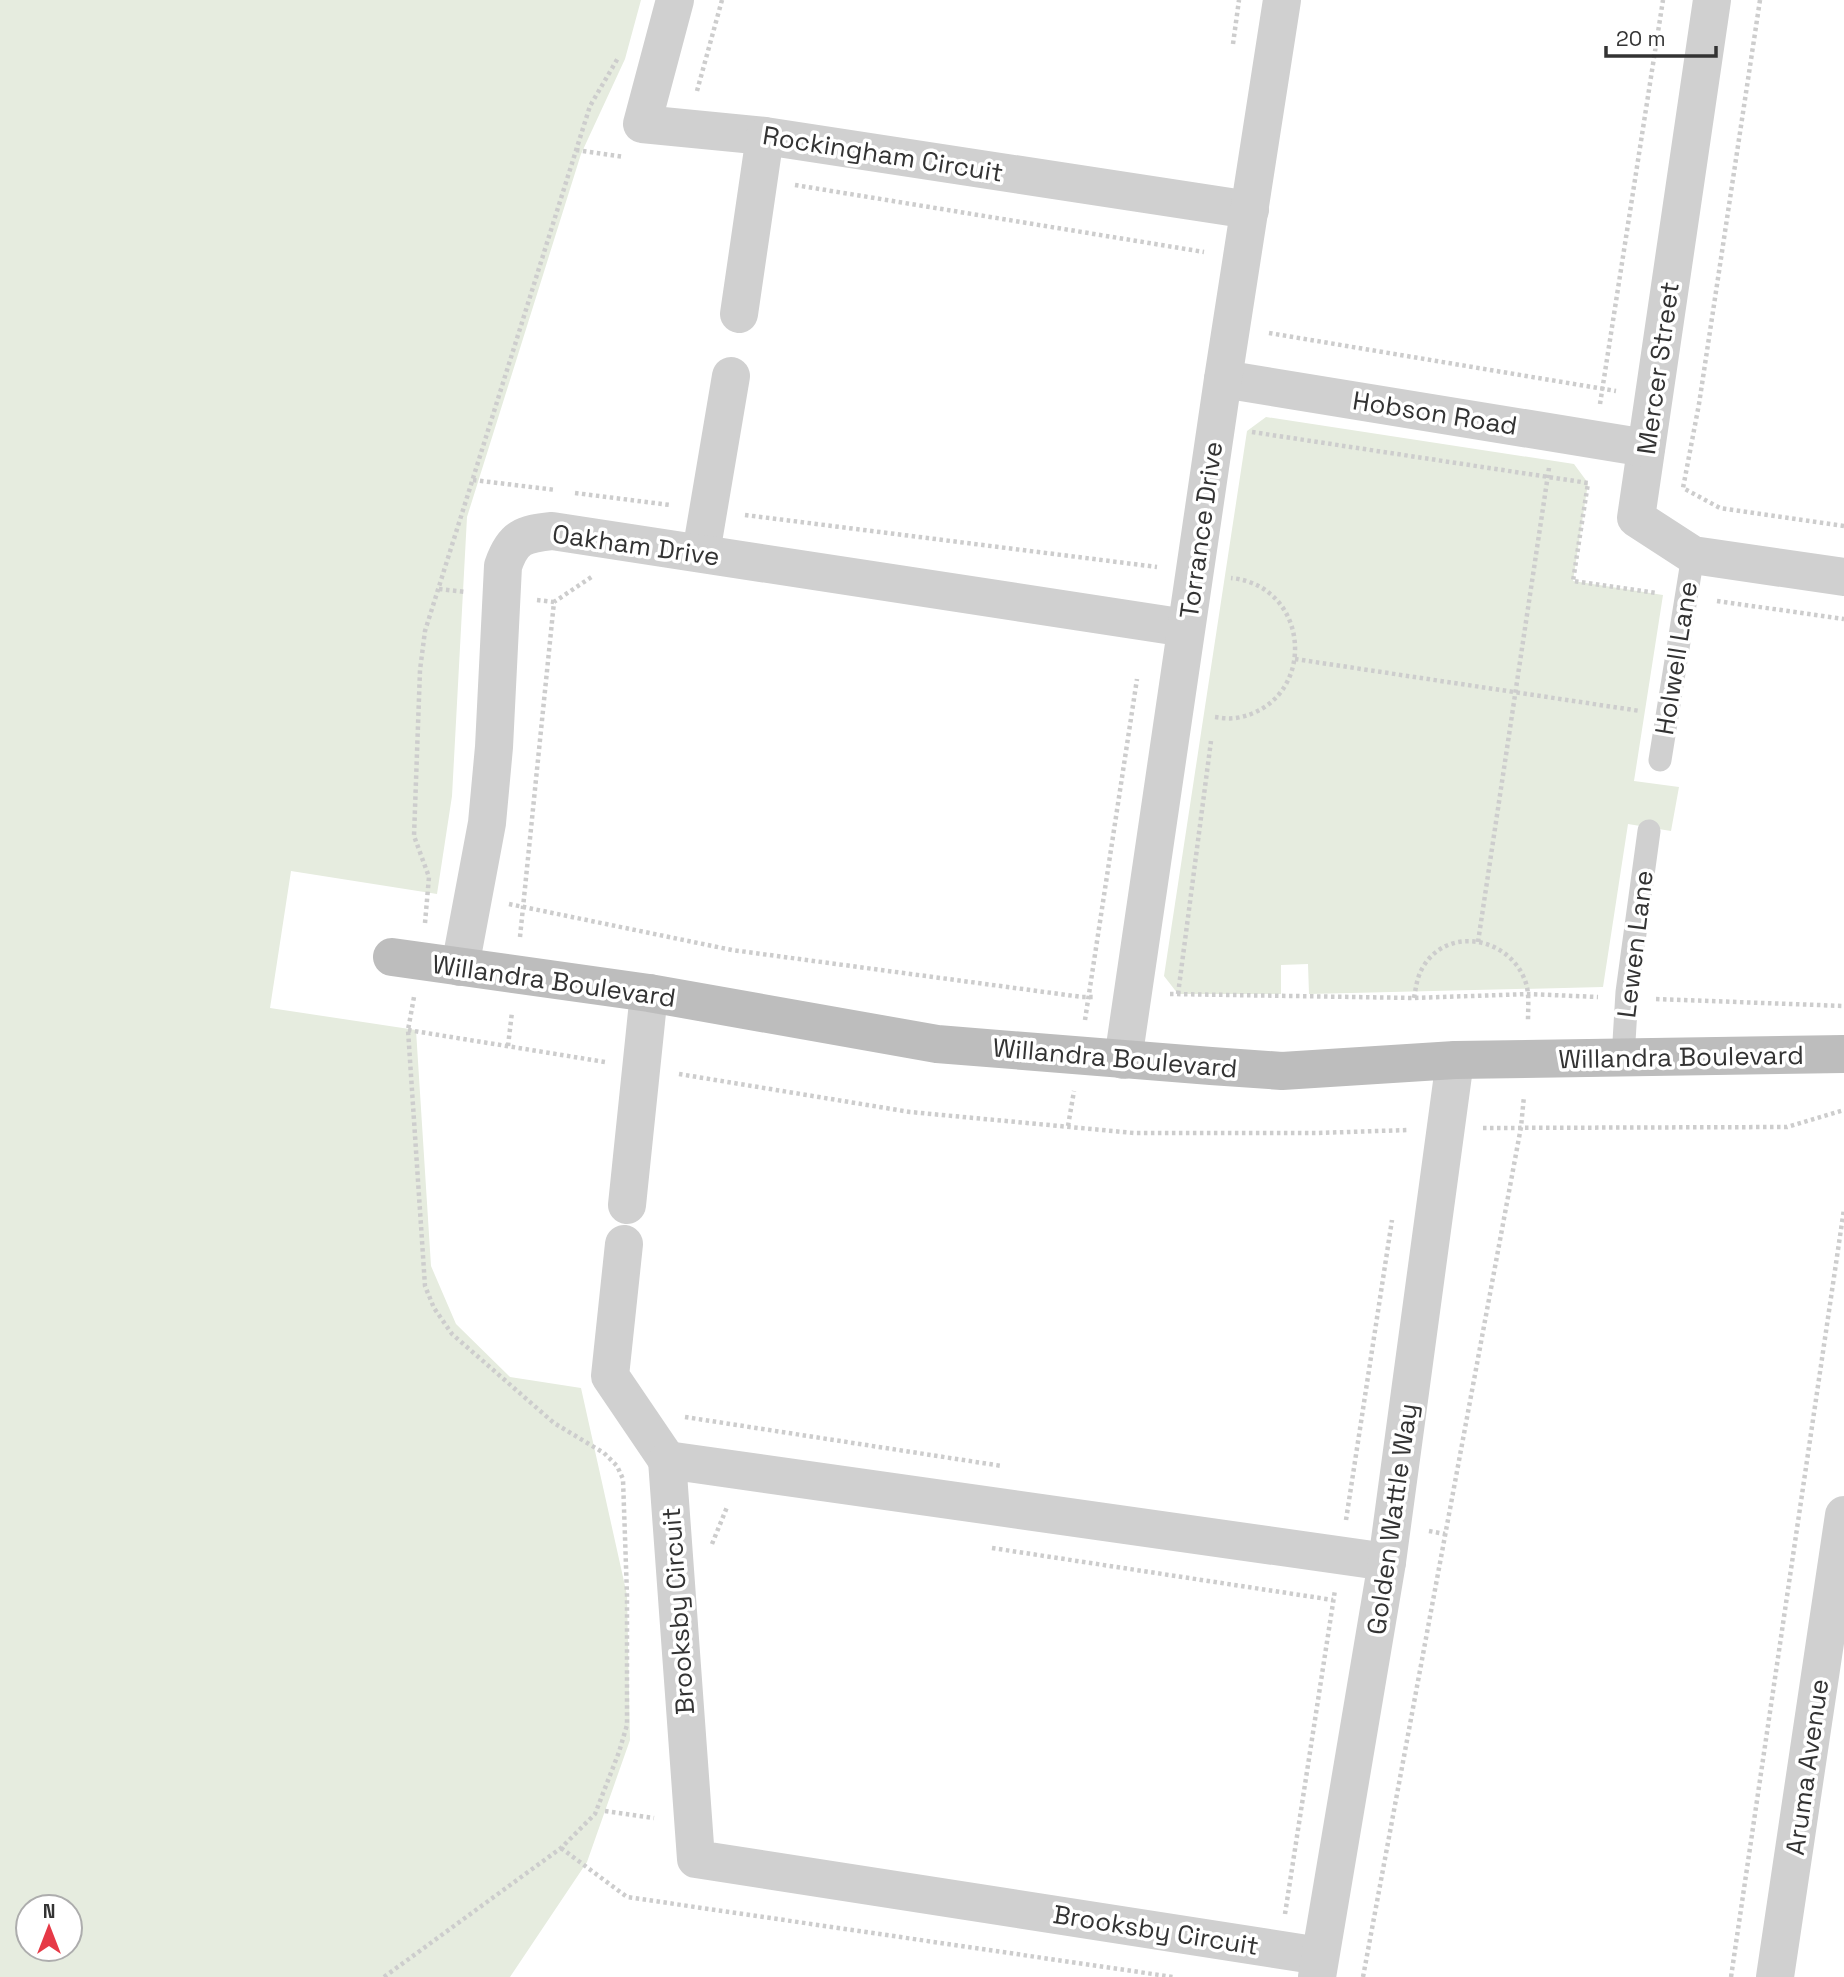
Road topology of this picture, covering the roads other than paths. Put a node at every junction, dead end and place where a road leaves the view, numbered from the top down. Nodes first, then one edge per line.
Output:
1 (675, 0) edge
2 (1282, 0) edge
3 (1712, 0) edge
4 (765, 136) junction
5 (1250, 210) junction
6 (739, 314) dead end
7 (731, 376) dead end
8 (1223, 379) junction
9 (1646, 448) junction
10 (701, 553) junction
11 (1693, 555) junction
12 (1844, 577) edge
13 (1186, 628) junction
14 (1660, 760) dead end
15 (1649, 831) dead end
16 (407, 960) road end
17 (460, 967) junction
18 (649, 993) junction
19 (1844, 1054) edge
20 (1623, 1058) junction
21 (1123, 1060) junction
22 (1455, 1060) junction
23 (628, 1205) dead end
24 (624, 1244) dead end
25 (667, 1460) junction
26 (1844, 1514) edge
27 (1387, 1562) junction
28 (1318, 1966) edge
29 (1775, 1977) edge

1 - 4 street, Rockingham Circuit
2 - 5 street, Torrance Drive
3 - 9 street, Mercer Street
4 - 5 street, Rockingham Circuit
4 - 6 street
5 - 8 street, Torrance Drive
7 - 10 street
8 - 9 street, Hobson Road
8 - 13 street, Torrance Drive
9 - 11 street, Mercer Street
10 - 13 street, Oakham Drive
10 - 17 street, Oakham Drive
11 - 12 street, Mercer Street
11 - 14 lane, Holwell Lane
13 - 21 street, Torrance Drive
15 - 20 lane, Lewen Lane
16 - 17 street, Willandra Boulevard
17 - 18 street, Willandra Boulevard
18 - 21 street, Willandra Boulevard
18 - 23 street
19 - 20 street, Willandra Boulevard
20 - 22 street, Willandra Boulevard
21 - 22 street, Willandra Boulevard
22 - 27 street, Golden Wattle Way
24 - 25 street
25 - 27 street
25 - 28 street, Brooksby Circuit
26 - 29 street, Aruma Avenue
27 - 28 street, Golden Wattle Way

